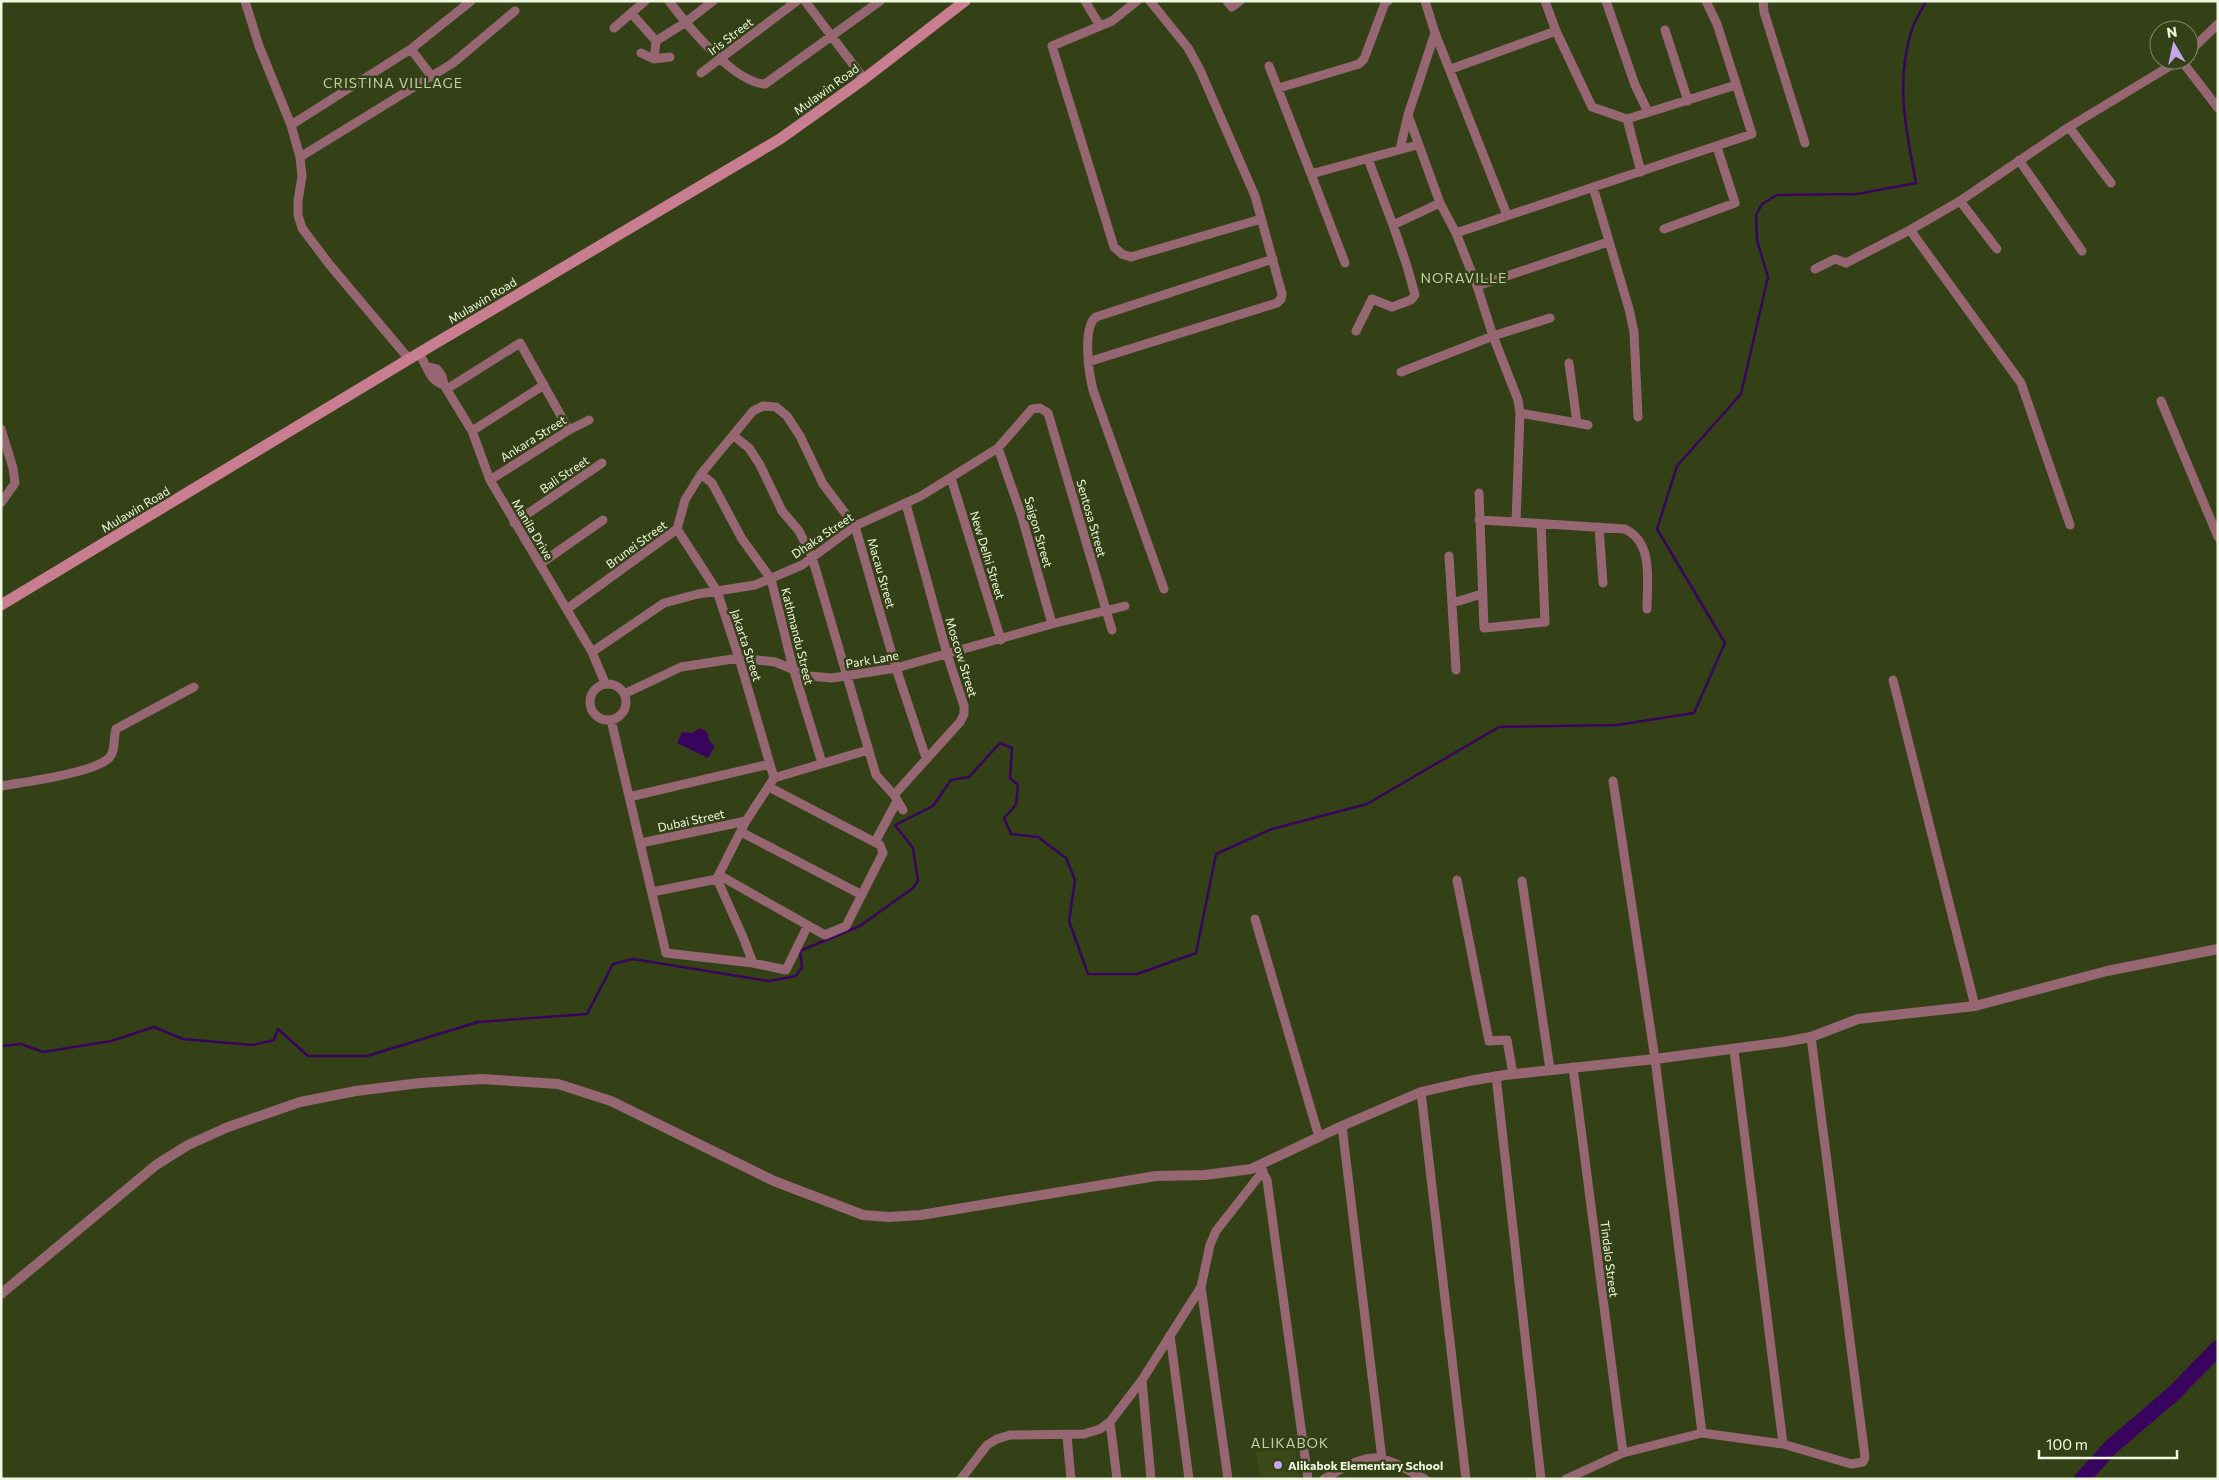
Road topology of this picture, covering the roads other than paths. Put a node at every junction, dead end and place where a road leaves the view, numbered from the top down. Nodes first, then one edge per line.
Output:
1 (245, 1) edge
2 (471, 1) edge
3 (645, 1) edge
4 (668, 1) edge
5 (713, 1) edge
6 (797, 1) edge
7 (805, 1) edge
8 (880, 1) edge
9 (965, 1) edge
10 (1085, 1) edge
11 (1137, 1) edge
12 (1150, 1) edge
13 (1227, 1) edge
14 (1240, 1) edge
15 (1388, 1) edge
16 (1425, 1) edge
17 (1545, 1) edge
18 (1606, 1) edge
19 (1706, 1) edge
20 (1763, 1) edge
21 (514, 11) dead end
22 (631, 12) junction
23 (686, 22) junction
24 (2218, 24) edge
25 (1100, 26) junction
26 (614, 28) dead end
27 (1665, 30) dead end
28 (1556, 31) junction
29 (1436, 33) junction
30 (833, 36) junction
31 (656, 41) junction
32 (2199, 42) edge
33 (411, 49) junction
34 (641, 53) dead end
35 (670, 57) dead end
36 (654, 59) junction
37 (720, 59) junction
38 (1269, 66) dead end
39 (1451, 69) junction
40 (2164, 70) edge
41 (2189, 70) edge
42 (701, 73) dead end
43 (432, 77) junction
44 (864, 79) junction
45 (1736, 85) junction
46 (1279, 88) junction
47 (1688, 101) junction
48 (2218, 108) edge
49 (1648, 112) junction
50 (1408, 115) junction
51 (1627, 119) junction
52 (290, 125) junction
53 (2069, 127) junction
54 (1805, 143) dead end
55 (1417, 145) junction
56 (1717, 147) junction
57 (1400, 149) junction
58 (300, 157) junction
59 (1368, 159) junction
60 (2019, 160) junction
61 (1641, 172) junction
62 (1311, 174) junction
63 (2111, 183) dead end
64 (1593, 187) junction
65 (1960, 200) junction
66 (1440, 203) junction
67 (1507, 215) junction
68 (1261, 219) junction
69 (1393, 225) junction
70 (1664, 229) dead end
71 (1910, 230) junction
72 (1456, 233) junction
73 (1608, 242) junction
74 (1997, 249) dead end
75 (2082, 251) dead end
76 (1272, 259) junction
77 (1345, 262) dead end
78 (1815, 269) dead end
79 (1477, 286) junction
80 (1550, 318) dead end
81 (1356, 331) dead end
82 (1493, 336) junction
83 (414, 357) junction
84 (1088, 362) junction
85 (1569, 363) dead end
86 (1401, 372) dead end
87 (544, 385) junction
88 (446, 387) junction
89 (2161, 400) dead end
90 (753, 411) joint
91 (1048, 413) joint
92 (1520, 414) junction
93 (1638, 417) dead end
94 (589, 420) dead end
95 (1577, 423) junction
96 (1588, 425) dead end
97 (1, 429) edge
98 (570, 430) junction
99 (472, 431) junction
100 (734, 436) junction
101 (998, 448) junction
102 (602, 463) dead end
103 (701, 474) junction
104 (951, 478) junction
105 (490, 480) junction
106 (1478, 492) dead end
107 (1, 503) edge
108 (906, 504) junction
109 (603, 520) dead end
110 (1479, 520) junction
111 (1516, 522) junction
112 (514, 523) junction
113 (1541, 524) junction
114 (2070, 525) dead end
115 (855, 526) junction
116 (1599, 527) junction
117 (677, 529) junction
118 (2218, 537) edge
119 (1449, 556) dead end
120 (812, 557) junction
121 (540, 564) junction
122 (771, 579) junction
123 (1602, 583) dead end
124 (1164, 589) dead end
125 (717, 591) junction
126 (1482, 594) junction
127 (1452, 603) junction
128 (2, 604) edge
129 (1125, 606) dead end
130 (567, 609) junction
131 (1647, 609) dead end
132 (1106, 610) junction
133 (1052, 624) junction
134 (1112, 630) dead end
135 (1001, 640) junction
136 (592, 652) junction
137 (947, 654) junction
138 (739, 658) junction
139 (792, 668) junction
140 (896, 668) junction
141 (1456, 670) dead end
142 (847, 676) junction
143 (1893, 680) dead end
144 (605, 683) junction
145 (194, 687) dead end
146 (624, 694) junction
147 (611, 720) junction
148 (868, 750) junction
149 (926, 758) junction
150 (822, 763) junction
151 (770, 764) junction
152 (774, 778) junction
153 (1612, 781) dead end
154 (1, 786) edge
155 (768, 787) junction
156 (629, 797) junction
157 (895, 798) junction
158 (903, 810) dead end
159 (746, 821) junction
160 (741, 832) junction
161 (875, 842) junction
162 (641, 843) junction
163 (718, 877) junction
164 (1457, 880) dead end
165 (1522, 881) dead end
166 (652, 892) junction
167 (862, 895) junction
168 (1255, 919) dead end
169 (808, 925) junction
170 (2218, 949) edge
171 (753, 963) junction
172 (1975, 1006) junction
173 (1811, 1037) junction
174 (1734, 1050) junction
175 (1655, 1059) junction
176 (1573, 1068) junction
177 (1550, 1069) junction
178 (1513, 1074) junction
179 (1496, 1076) junction
180 (1421, 1092) junction
181 (1342, 1126) junction
182 (1319, 1137) junction
183 (1261, 1169) junction
184 (1200, 1287) junction
185 (1, 1294) edge
186 (1170, 1335) junction
187 (1142, 1380) junction
188 (1110, 1422) junction
189 (1702, 1433) junction
190 (1067, 1436) junction
191 (1783, 1444) junction
192 (1623, 1453) junction
193 (1382, 1459) junction
194 (961, 1479) edge
195 (1071, 1479) edge
196 (1117, 1479) edge
197 (1151, 1479) edge
198 (1189, 1479) edge
199 (1228, 1479) edge
200 (1308, 1479) edge
201 (1324, 1479) edge
202 (1426, 1479) edge
203 (1466, 1479) edge
204 (1541, 1479) edge
205 (1566, 1479) edge

1 - 52 street, Manila Drive
2 - 33 street
3 - 22 street
4 - 23 street
5 - 23 street
6 - 37 street, Iris Street
7 - 30 street
8 - 30 street
9 - 44 main road, Mulawin Road
10 - 25 street
11 - 25 street
12 - 68 street
13 - 14 street
15 - 46 street
16 - 29 street
17 - 28 street
18 - 49 street
19 - 45 street
20 - 54 street
21 - 43 street
22 - 26 street
22 - 31 street
23 - 31 street
23 - 37 street
24 - 32 street
25 - 68 street
27 - 47 street
28 - 39 street
28 - 51 street
29 - 39 street
29 - 50 street
30 - 37 street
30 - 44 street
31 - 36 street
33 - 43 street
33 - 52 street
34 - 36 street
35 - 36 street
37 - 42 street, Iris Street
38 - 46 street
39 - 67 street
40 - 53 street
41 - 48 street
43 - 58 street
44 - 83 main road, Mulawin Road
45 - 47 street
45 - 56 street
46 - 62 street
47 - 49 street
49 - 51 street
50 - 55 street
50 - 57 street
51 - 61 street
52 - 58 street, Manila Drive
53 - 60 street
53 - 63 street
55 - 57 street
55 - 66 street
56 - 61 street
56 - 70 street
57 - 59 street
58 - 83 street, Manila Drive
59 - 62 street
59 - 69 street
60 - 65 street
60 - 75 street
61 - 64 street
62 - 77 street
64 - 67 street
64 - 73 street
65 - 71 street
65 - 74 street
66 - 69 street
66 - 72 street
67 - 72 street
68 - 76 street
69 - 81 street
71 - 78 street
71 - 114 street
72 - 79 street
73 - 79 street
73 - 93 street
76 - 84 street
76 - 84 street
79 - 82 street
80 - 82 street
82 - 86 street
82 - 92 street
83 - 88 street, Manila Drive
83 - 128 main road, Mulawin Road
84 - 124 street
85 - 95 street
87 - 88 street
87 - 98 street
87 - 99 street
88 - 99 street, Manila Drive
89 - 118 street
90 - 100 street, Brunei Street
90 - 115 street, Macau Street
91 - 101 street, Dhaka Street
91 - 132 street, Sentosa Street
92 - 95 street
92 - 111 street
94 - 98 street, Ankara Street
95 - 96 street
97 - 107 street
98 - 105 street, Ankara Street
99 - 105 street, Manila Drive
100 - 103 street, Brunei Street
100 - 120 street
101 - 104 street, Dhaka Street
101 - 133 street, Saigon Street
102 - 112 street, Bali Street
103 - 117 street, Brunei Street
103 - 122 street, Kathmandu Street
104 - 108 street, Dhaka Street
104 - 135 street, New Delhi Street
105 - 112 street, Manila Drive
106 - 110 street
108 - 115 street, Dhaka Street
108 - 137 street, Moscow Street
109 - 121 street
110 - 111 street
110 - 126 street
111 - 113 street
112 - 121 street, Manila Drive
113 - 116 street
113 - 126 street
115 - 120 street, Dhaka Street
115 - 140 street, Macau Street
116 - 123 street
116 - 131 street
117 - 125 street, Jakarta Street
117 - 130 street, Brunei Street
119 - 127 street
120 - 122 street, Dhaka Street
120 - 142 street
121 - 130 street, Manila Drive
122 - 125 street, Dhaka Street
122 - 139 street, Kathmandu Street
125 - 136 street, Dhaka Street
125 - 138 street, Jakarta Street
126 - 127 street
127 - 141 street
129 - 132 street, Park Lane
130 - 136 street, Manila Drive
132 - 133 street, Park Lane
132 - 134 street, Sentosa Street
133 - 135 street, Park Lane
135 - 137 street, Park Lane
136 - 144 street, Manila Drive
137 - 140 street, Park Lane
137 - 149 street, Moscow Street
138 - 139 street, Park Lane
138 - 146 street, Park Lane
138 - 151 street, Jakarta Street
139 - 142 street, Park Lane
139 - 150 street, Kathmandu Street
140 - 142 street, Park Lane
140 - 149 street, Macau Street
142 - 148 street
143 - 172 street
144 - 146 street
144 - 147 street
145 - 154 street
146 - 147 street
147 - 156 street
148 - 150 street
148 - 157 street
149 - 157 street, Moscow Street
150 - 152 street
151 - 152 street, Jakarta Street
151 - 156 street
152 - 155 street
153 - 175 street
155 - 159 street
155 - 161 street
156 - 162 street
157 - 158 street
157 - 161 street, Moscow Street
159 - 160 street
159 - 162 street, Dubai Street
160 - 163 street
160 - 167 street
161 - 167 street
162 - 166 street
163 - 166 street
163 - 169 street
163 - 171 street
164 - 178 street
165 - 177 street
166 - 171 street
167 - 169 street
168 - 182 street
169 - 171 street
170 - 172 street
172 - 173 street
173 - 174 street
173 - 191 street
174 - 175 street
174 - 191 street
175 - 176 street
175 - 189 street
176 - 177 street
176 - 192 street, Tindalo Street
177 - 178 street
178 - 179 street
179 - 180 street
179 - 204 street
180 - 181 street
180 - 203 street
181 - 182 street
181 - 193 street
182 - 183 street
183 - 184 street
183 - 185 street
183 - 200 street
184 - 186 street
184 - 199 street
186 - 187 street
186 - 198 street
187 - 188 street
187 - 197 street
188 - 190 street
188 - 196 street
189 - 191 street
189 - 192 street
190 - 194 street
190 - 195 street
192 - 205 street
193 - 201 street
193 - 202 street

